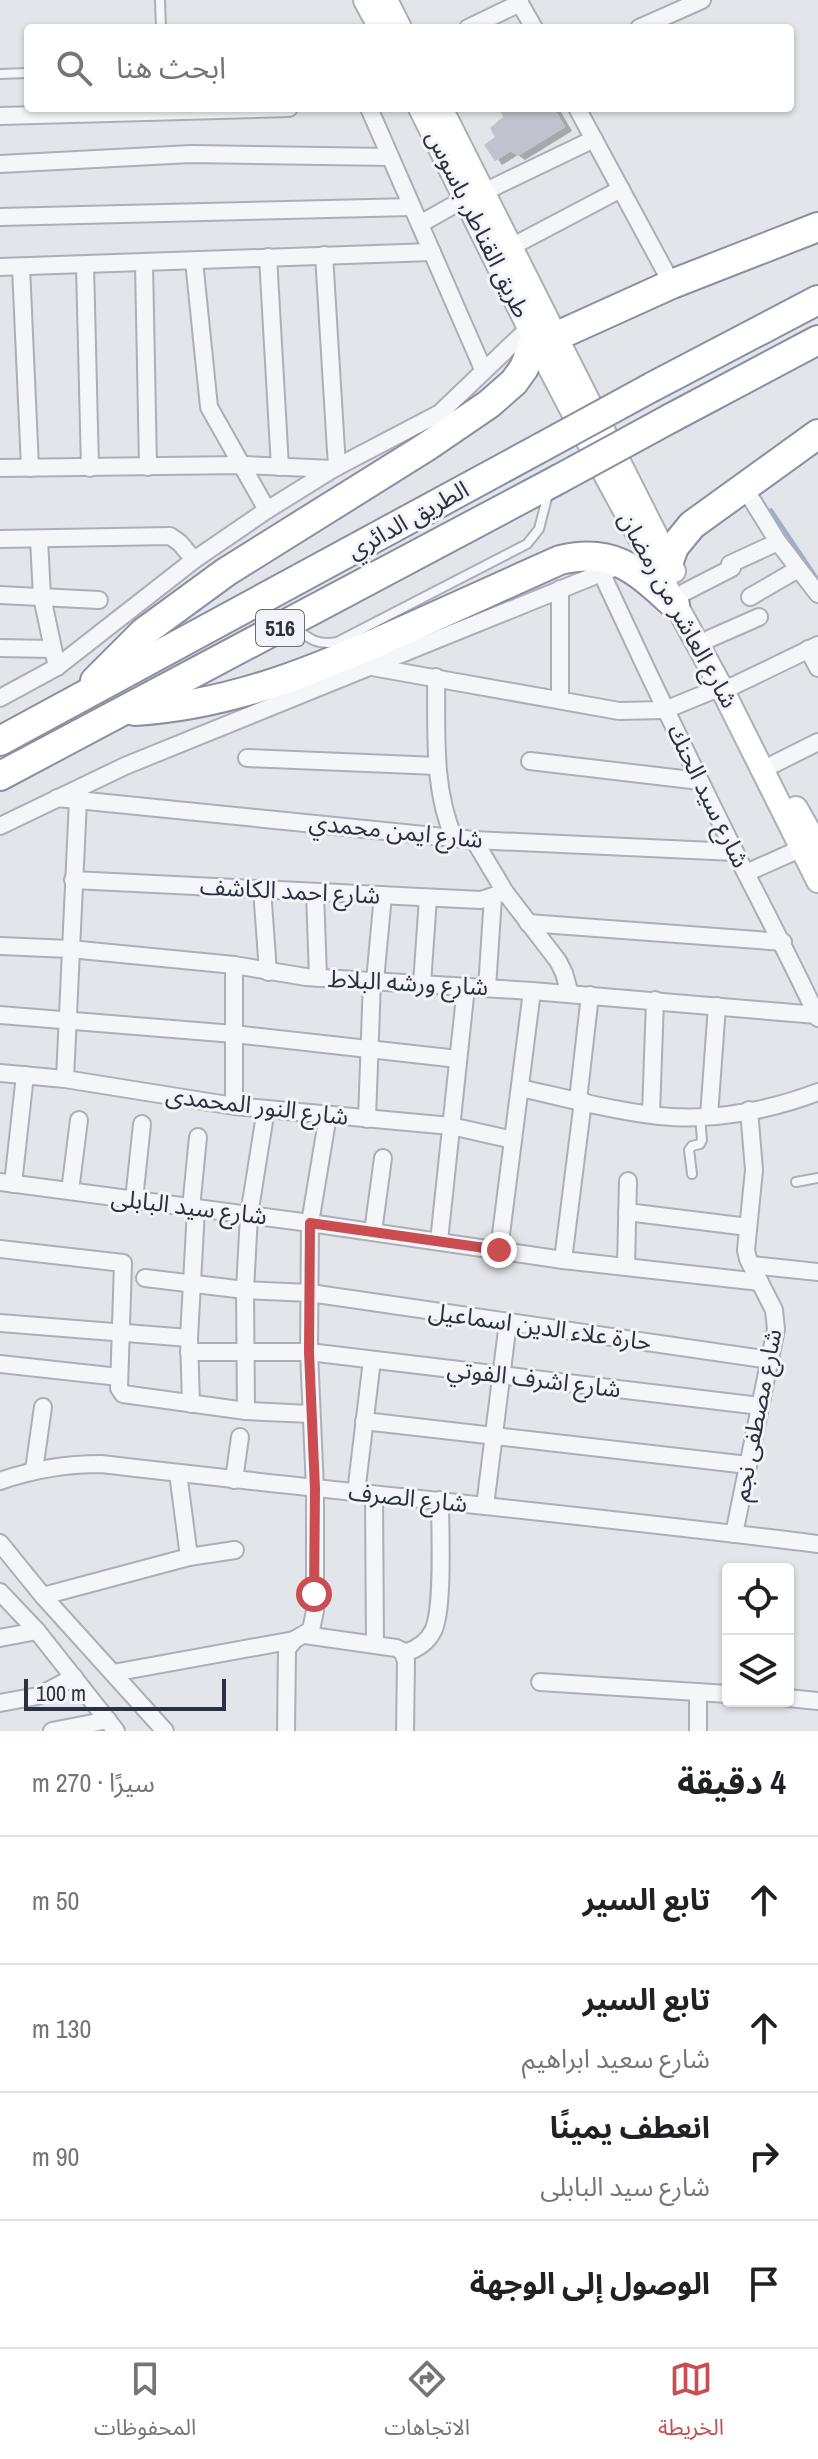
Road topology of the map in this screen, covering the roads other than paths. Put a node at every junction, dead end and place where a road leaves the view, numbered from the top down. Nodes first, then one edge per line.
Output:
1 (160, 0) edge
2 (365, 0) edge
3 (386, 0) edge
4 (702, 0) edge
5 (519, 1) edge
6 (161, 24) edge
7 (378, 24) edge
8 (398, 24) edge
9 (476, 24) edge
10 (532, 24) edge
11 (648, 24) edge
12 (24, 73) edge
13 (0, 74) edge
14 (144, 112) edge
15 (371, 112) edge
16 (423, 112) edge
17 (443, 112) edge
18 (579, 112) edge
19 (0, 116) edge
20 (594, 139) junction
21 (390, 157) junction
22 (0, 164) edge
23 (621, 189) junction
24 (475, 195) junction
25 (412, 207) junction
26 (0, 217) edge
27 (420, 224) junction
28 (818, 227) edge
29 (511, 247) junction
30 (432, 252) junction
31 (324, 255) junction
32 (268, 257) junction
33 (194, 261) junction
34 (144, 263) junction
35 (85, 266) junction
36 (0, 267) edge
37 (21, 267) junction
38 (672, 284) junction
39 (818, 300) edge
40 (540, 335) junction
41 (818, 340) edge
42 (483, 369) junction
43 (815, 440) edge
44 (242, 465) junction
45 (148, 467) junction
46 (280, 467) junction
47 (0, 468) edge
48 (30, 468) junction
49 (90, 468) junction
50 (335, 468) junction
51 (555, 481) junction
52 (744, 487) junction
53 (267, 510) junction
54 (0, 539) edge
55 (39, 539) junction
56 (778, 542) junction
57 (194, 560) junction
58 (669, 561) junction
59 (612, 568) junction
60 (798, 569) junction
61 (560, 589) junction
62 (818, 594) edge
63 (0, 595) edge
64 (42, 597) junction
65 (750, 597) dead end
66 (680, 599) junction
67 (99, 600) dead end
68 (759, 617) dead end
69 (290, 623) junction
70 (709, 639) junction
71 (813, 647) edge
72 (0, 648) edge
73 (52, 649) junction
74 (371, 666) junction
75 (57, 667) junction
76 (818, 668) edge
77 (436, 677) junction
78 (727, 686) junction
79 (0, 698) edge
80 (82, 698) junction
81 (560, 700) junction
82 (665, 710) junction
83 (122, 712) junction
84 (0, 741) edge
85 (818, 742) edge
86 (247, 758) dead end
87 (530, 761) dead end
88 (774, 764) junction
89 (437, 766) junction
90 (0, 776) edge
91 (700, 781) junction
92 (57, 798) junction
93 (78, 800) junction
94 (810, 815) edge
95 (0, 826) edge
96 (454, 838) junction
97 (474, 840) junction
98 (809, 848) edge
99 (735, 852) junction
100 (746, 873) junction
101 (73, 880) junction
102 (818, 881) edge
103 (262, 889) junction
104 (315, 892) junction
105 (499, 894) junction
106 (383, 895) junction
107 (428, 898) junction
108 (528, 923) junction
109 (783, 942) junction
110 (0, 946) edge
111 (70, 949) junction
112 (234, 965) junction
113 (268, 972) junction
114 (318, 978) junction
115 (373, 981) junction
116 (422, 984) junction
117 (466, 987) junction
118 (487, 988) junction
119 (532, 991) junction
120 (570, 994) junction
121 (590, 995) junction
122 (655, 1000) junction
123 (717, 1006) junction
124 (0, 1015) edge
125 (817, 1016) edge
126 (67, 1020) junction
127 (234, 1034) junction
128 (369, 1051) junction
129 (458, 1059) junction
130 (0, 1073) edge
131 (25, 1075) junction
132 (65, 1079) junction
133 (520, 1088) junction
134 (818, 1092) edge
135 (580, 1100) junction
136 (234, 1106) junction
137 (266, 1109) junction
138 (749, 1110) junction
139 (651, 1114) junction
140 (328, 1115) junction
141 (705, 1116) junction
142 (367, 1119) junction
143 (79, 1120) dead end
144 (142, 1124) dead end
145 (451, 1126) junction
146 (198, 1137) dead end
147 (513, 1140) junction
148 (383, 1158) dead end
149 (692, 1174) dead end
150 (818, 1178) edge
151 (628, 1181) dead end
152 (796, 1182) dead end
153 (7, 1183) edge
154 (70, 1191) junction
155 (134, 1200) junction
156 (194, 1208) junction
157 (627, 1212) junction
158 (249, 1215) junction
159 (310, 1223) junction
160 (748, 1227) junction
161 (373, 1232) junction
162 (439, 1241) junction
163 (0, 1249) edge
164 (499, 1250) junction
165 (563, 1260) junction
166 (751, 1265) junction
167 (626, 1267) junction
168 (818, 1272) edge
169 (145, 1278) dead end
170 (760, 1282) junction
171 (191, 1284) junction
172 (245, 1290) junction
173 (310, 1293) junction
174 (508, 1322) junction
175 (0, 1323) edge
176 (121, 1332) junction
177 (189, 1345) junction
178 (245, 1350) junction
179 (309, 1352) junction
180 (372, 1360) junction
181 (770, 1360) junction
182 (0, 1364) edge
183 (502, 1375) junction
184 (121, 1385) junction
185 (191, 1404) junction
186 (760, 1406) junction
187 (43, 1407) dead end
188 (246, 1411) junction
189 (311, 1414) junction
190 (364, 1421) junction
191 (494, 1436) junction
192 (240, 1437) dead end
193 (748, 1465) junction
194 (34, 1470) junction
195 (178, 1473) junction
196 (234, 1480) junction
197 (0, 1481) edge
198 (315, 1489) junction
199 (356, 1493) junction
200 (374, 1495) junction
201 (440, 1500) junction
202 (485, 1506) junction
203 (734, 1534) junction
204 (0, 1543) edge
205 (818, 1544) edge
206 (235, 1550) dead end
207 (189, 1557) junction
208 (0, 1592) edge
209 (43, 1596) junction
210 (37, 1631) junction
211 (0, 1638) edge
212 (299, 1638) junction
213 (375, 1645) junction
214 (405, 1653) junction
215 (113, 1673) junction
216 (74, 1677) junction
217 (540, 1682) dead end
218 (698, 1692) junction
219 (722, 1694) edge
220 (794, 1699) edge
221 (818, 1701) edge
222 (0, 1703) edge
223 (112, 1726) edge
224 (52, 1731) edge
225 (165, 1731) edge
226 (286, 1731) edge
227 (405, 1731) edge
228 (698, 1731) edge

1 - 6 lane
2 - 7 main road
3 - 8 main road
4 - 11 street
5 - 9 street
5 - 10 street
12 - 13 lane
14 - 19 street
15 - 21 street
16 - 24 main road, طريق القناطر, باسوس
17 - 24 main road, طريق القناطر, باسوس
18 - 20 street
20 - 23 street
20 - 24 street
21 - 22 street
21 - 25 street
23 - 29 street
23 - 38 street
24 - 27 street
24 - 29 main road, طريق القناطر, باسوس
24 - 40 main road, طريق القناطر, باسوس
25 - 26 street
25 - 27 street
27 - 30 street
28 - 38 highway
29 - 40 main road, طريق القناطر, باسوس
30 - 31 street
30 - 42 street
31 - 32 street
31 - 50 street
32 - 33 street
32 - 46 street
33 - 34 street
33 - 44 street
34 - 35 street
34 - 45 street
35 - 37 street
35 - 49 street
36 - 37 street
37 - 48 street
38 - 40 highway
39 - 80 highway, الطريق الدائري / 516, bridge
40 - 42 street
40 - 58 main road, شارع العاشر من رمضان
40 - 66 main road, شارع العاشر من رمضان
40 - 80 highway
41 - 51 highway, الطريق الدائري / 516, bridge
42 - 50 street
43 - 52 highway
44 - 45 street
44 - 46 street
44 - 53 street
45 - 49 street
46 - 50 street
47 - 48 street
48 - 49 street
50 - 53 street
51 - 69 highway, الطريق الدائري / 516
51 - 69 lane
52 - 56 street
52 - 58 highway
53 - 57 street
54 - 55 street
55 - 57 street
55 - 64 street
56 - 60 street
56 - 66 street
57 - 75 street
58 - 66 main road, شارع العاشر من رمضان
59 - 61 street
59 - 66 highway
59 - 82 street, شارع سيد الحنك
59 - 83 highway
60 - 62 street
60 - 65 street
61 - 74 street
61 - 81 street
63 - 64 street
64 - 67 street
64 - 73 street
66 - 70 main road, شارع العاشر من رمضان
66 - 78 main road, شارع العاشر من رمضان
68 - 70 street
69 - 83 highway, الطريق الدائري / 516
70 - 78 main road, شارع العاشر من رمضان
71 - 76 street
71 - 78 street
72 - 73 street
73 - 75 street
74 - 77 street
74 - 92 street
75 - 79 street
77 - 81 street
77 - 89 street
78 - 82 street
78 - 88 main road, شارع العاشر من رمضان
78 - 98 main road, شارع العاشر من رمضان
80 - 84 highway, الطريق الدائري / 516
81 - 82 street
82 - 91 street, شارع سيد الحنك
83 - 90 highway, الطريق الدائري / 516
85 - 88 street
86 - 89 street
87 - 91 street
88 - 94 main road, شارع العاشر من رمضان
89 - 96 street
91 - 99 street, شارع سيد الحنك
92 - 93 street, شارع ايمن محمدي
92 - 95 street
93 - 96 street, شارع ايمن محمدي
93 - 101 street
94 - 98 main road, شارع العاشر من رمضان
96 - 97 street, شارع ايمن محمدي
97 - 99 street, شارع ايمن محمدي
97 - 105 street
98 - 100 street
98 - 102 main road, شارع العاشر من رمضان
99 - 100 street, شارع سيد الحنك
100 - 109 street, شارع سيد الحنك
101 - 103 street, شارع احمد الكاشف
101 - 111 street
103 - 104 street, شارع احمد الكاشف
103 - 113 street
104 - 106 street, شارع احمد الكاشف
104 - 114 street
105 - 107 street, شارع احمد الكاشف
105 - 108 street
105 - 118 street
106 - 107 street, شارع احمد الكاشف
106 - 115 street
107 - 116 street
108 - 109 street
108 - 120 street
109 - 125 street, شارع سيد الحنك
110 - 111 street, شارع ورشه البلاط
111 - 112 street, شارع ورشه البلاط
111 - 126 street
112 - 113 street, شارع ورشه البلاط
112 - 127 street
113 - 114 street, شارع ورشه البلاط
114 - 115 street, شارع ورشه البلاط
115 - 116 street, شارع ورشه البلاط
115 - 128 street
116 - 117 street, شارع ورشه البلاط
117 - 118 street, شارع ورشه البلاط
117 - 129 street
118 - 119 street, شارع ورشه البلاط
119 - 120 street, شارع ورشه البلاط
119 - 133 street
120 - 121 street, شارع ورشه البلاط
121 - 122 street, شارع ورشه البلاط
121 - 135 street
122 - 123 street, شارع ورشه البلاط
122 - 139 street
123 - 125 street, شارع ورشه البلاط
123 - 141 street
124 - 126 street
126 - 127 street
126 - 132 street
127 - 128 street
127 - 136 street
128 - 129 street
128 - 142 street
129 - 145 street
130 - 131 street, شارع النور المحمدى
131 - 132 street, شارع النور المحمدى
131 - 153 street
132 - 136 street, شارع النور المحمدى
133 - 135 street
133 - 147 street
134 - 138 street
135 - 139 street
135 - 165 street
136 - 137 street, شارع النور المحمدى
137 - 140 street, شارع النور المحمدى
137 - 158 street
138 - 141 street
138 - 160 street, شارع مصطفى نجم
139 - 141 street
140 - 142 street, شارع النور المحمدى
140 - 159 street
141 - 149 lane
142 - 145 street, شارع النور المحمدى
143 - 154 street
144 - 155 street
145 - 147 street, شارع النور المحمدى
145 - 162 street
146 - 156 street
147 - 164 street
148 - 161 street
150 - 152 lane
151 - 157 street
153 - 154 street, شارع سيد البابلى
154 - 155 street, شارع سيد البابلى
155 - 156 street, شارع سيد البابلى
156 - 158 street, شارع سيد البابلى
156 - 171 street
157 - 160 street
157 - 167 street
158 - 159 street, شارع سيد البابلى
158 - 172 street
159 - 161 street, شارع سيد البابلى
159 - 173 street
160 - 166 street, شارع مصطفى نجم
161 - 162 street, شارع سيد البابلى
162 - 164 street, شارع سيد البابلى
163 - 176 street
164 - 165 street, شارع سيد البابلى
165 - 167 street, شارع سيد البابلى
166 - 168 street
166 - 170 street, شارع مصطفى نجم
167 - 170 street, شارع سيد البابلى
169 - 171 street, حارة علاء الدين اسماعيل
170 - 181 street, شارع مصطفى نجم
171 - 172 street, حارة علاء الدين اسماعيل
171 - 177 street
172 - 173 street, حارة علاء الدين اسماعيل
172 - 178 street
173 - 174 street, حارة علاء الدين اسماعيل
173 - 179 street
174 - 181 street, حارة علاء الدين اسماعيل
174 - 183 street
175 - 176 street, شارع اشرف الفوتي
176 - 177 street, شارع اشرف الفوتي
176 - 184 street
177 - 178 street, شارع اشرف الفوتي
177 - 185 street
178 - 179 street, شارع اشرف الفوتي
178 - 188 street
179 - 180 street, شارع اشرف الفوتي
179 - 189 street
180 - 183 street, شارع اشرف الفوتي
180 - 190 street
181 - 186 street, شارع مصطفى نجم
182 - 184 street
183 - 186 street, شارع اشرف الفوتي
183 - 191 street
184 - 185 street
185 - 188 street
186 - 193 street, شارع مصطفى نجم
187 - 194 street
188 - 189 street
189 - 198 street
190 - 191 street
190 - 199 street
191 - 193 street
191 - 202 street
192 - 196 street
193 - 203 street, شارع مصطفى نجم
194 - 195 street, شارع الصرف
194 - 197 street, شارع الصرف
195 - 196 street, شارع الصرف
195 - 207 street
196 - 198 street, شارع الصرف
198 - 199 street, شارع الصرف
198 - 212 street
199 - 200 street, شارع الصرف
200 - 201 street, شارع الصرف
200 - 213 street
201 - 202 street, شارع الصرف
201 - 214 street
202 - 203 street, شارع الصرف
203 - 205 street, شارع الصرف
204 - 209 street
206 - 207 street
207 - 209 street
208 - 210 street
209 - 215 street
210 - 211 street
210 - 216 street
212 - 213 street
212 - 215 street
212 - 226 street
213 - 214 street
214 - 227 street
215 - 225 street
216 - 222 street
216 - 223 street
217 - 218 street
218 - 219 street
218 - 228 street
220 - 221 street
223 - 224 street

